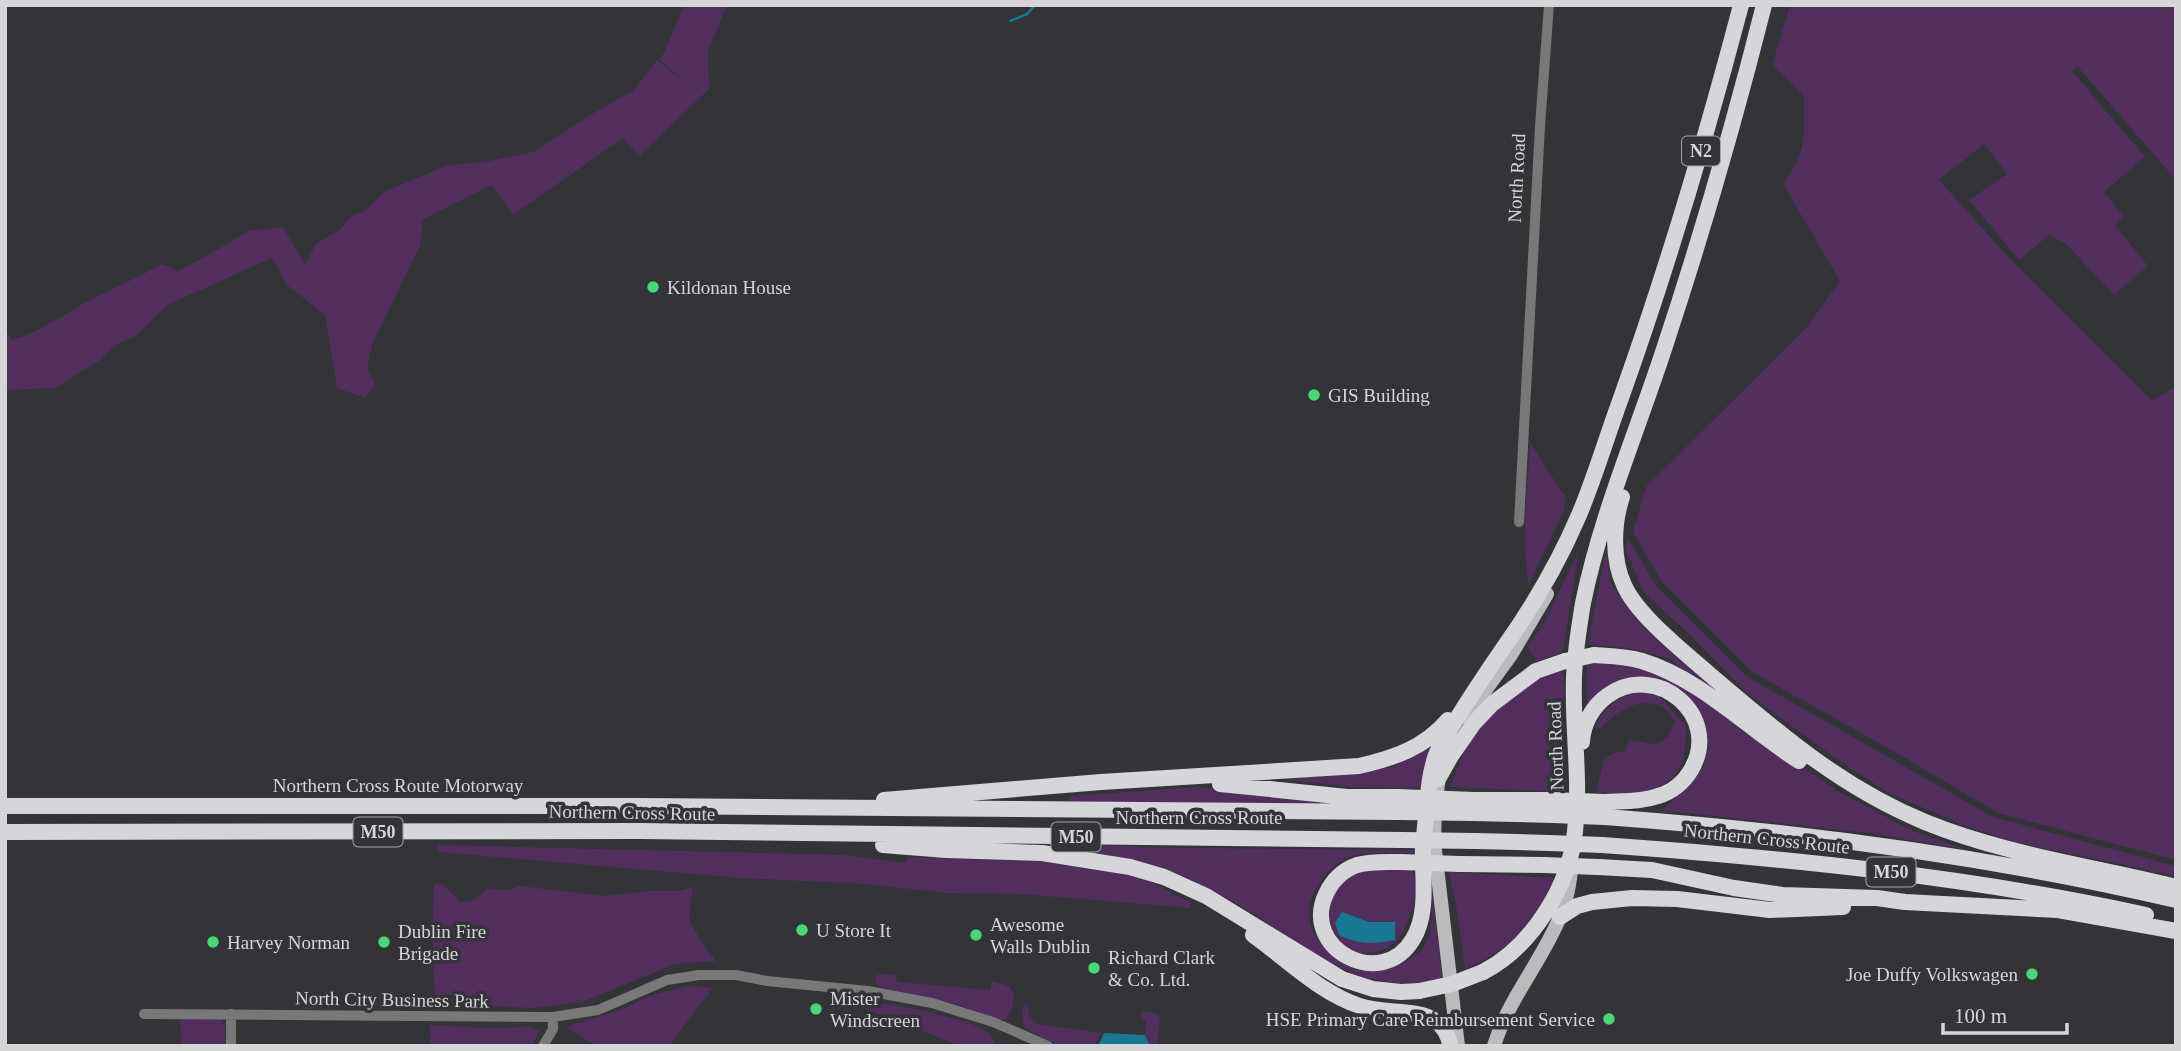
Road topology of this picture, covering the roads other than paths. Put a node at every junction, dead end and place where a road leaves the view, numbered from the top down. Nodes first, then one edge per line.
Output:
1 (1549, 5) edge
2 (1741, 5) edge
3 (1764, 5) edge
4 (1665, 347) junction
5 (1579, 514) junction
6 (1519, 522) dead end
7 (1484, 675) junction
8 (1578, 776) junction
9 (1144, 781) junction
10 (1433, 783) junction
11 (1399, 804) junction
12 (5, 806) edge
13 (790, 807) junction
14 (1605, 809) junction
15 (5, 832) edge
16 (751, 834) junction
17 (1571, 853) junction
18 (2057, 874) junction
19 (1186, 887) junction
20 (2176, 887) edge
21 (2176, 900) edge
22 (1905, 902) junction
23 (1560, 917) junction
24 (2176, 922) edge
25 (2176, 930) edge
26 (144, 1014) dead end
27 (231, 1014) junction
28 (553, 1017) junction
29 (231, 1046) edge
30 (543, 1046) edge
31 (1048, 1046) edge
32 (1451, 1046) edge
33 (1458, 1046) edge
34 (1494, 1046) edge

1 - 6 street, North Road
2 - 5 highway, N2
3 - 4 highway, N2
4 - 8 highway, North Road / N2
4 - 20 highway
5 - 7 highway
5 - 10 main road
7 - 9 highway
7 - 10 highway
8 - 14 highway
8 - 17 highway, North Road / N2
9 - 11 highway
9 - 13 highway
10 - 18 highway, bridge
10 - 22 highway, M50, bridge
10 - 33 main road
11 - 13 highway, Northern Cross Route / M50
11 - 14 highway, bridge
12 - 13 highway, Northern Cross Route Motorway / M50
14 - 18 highway, Northern Cross Route / M50
15 - 16 highway, Northern Cross Route / M50
16 - 19 highway
16 - 24 highway, Northern Cross Route / M50, bridge
17 - 19 highway, bridge
17 - 23 main road, North Road
18 - 21 highway, Northern Cross Route / M50
19 - 32 highway
22 - 23 highway, M50
22 - 25 highway
23 - 34 main road, North Road
26 - 27 street, North City Business Park
27 - 28 street, North City Business Park
27 - 29 street
28 - 30 street
28 - 31 street, North City Business Park

